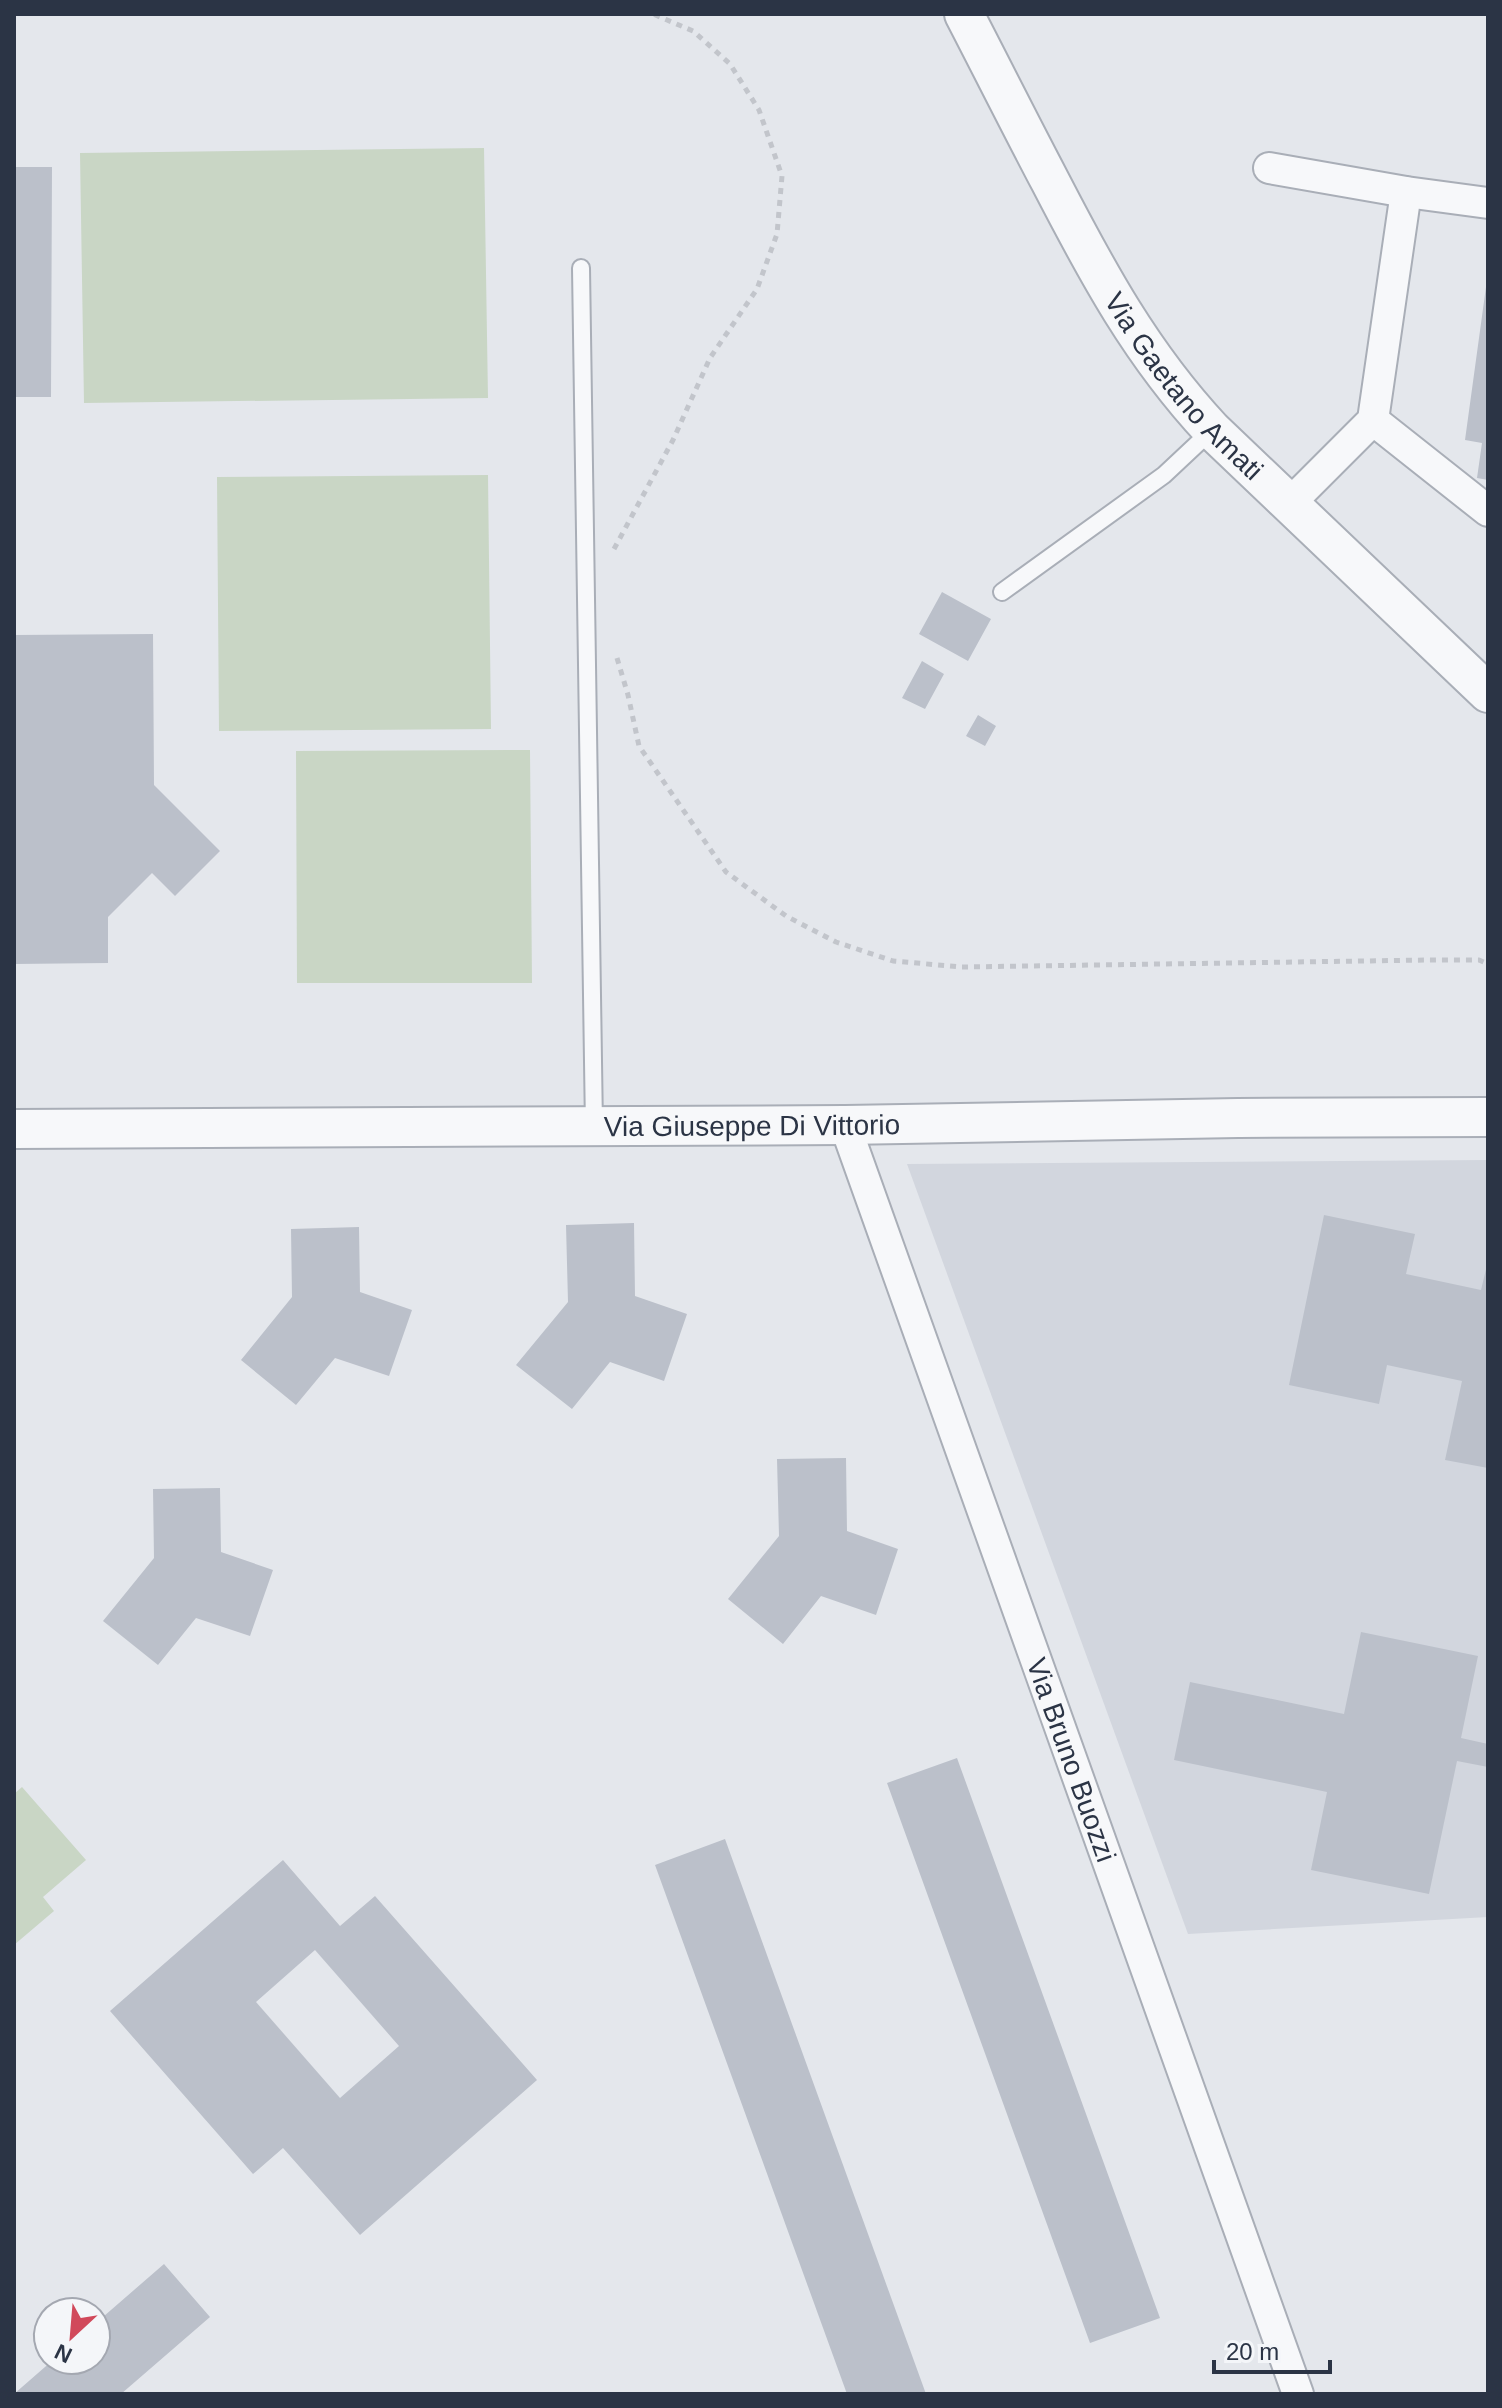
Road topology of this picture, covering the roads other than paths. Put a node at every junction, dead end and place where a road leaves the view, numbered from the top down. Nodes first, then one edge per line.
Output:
1 (964, 14) edge
2 (1269, 168) dead end
3 (1406, 192) junction
4 (1488, 203) edge
5 (581, 268) dead end
6 (1373, 420) junction
7 (1212, 430) junction
8 (1289, 504) junction
9 (1488, 511) edge
10 (1002, 592) dead end
11 (1488, 693) edge
12 (1488, 1117) edge
13 (845, 1125) junction
14 (594, 1127) junction
15 (14, 1129) edge
16 (1298, 2394) edge

1 - 7 street, Via Gaetano Amati
2 - 3 street
3 - 4 street
3 - 6 street
5 - 14 lane
6 - 8 street
6 - 9 street
7 - 8 street, Via Gaetano Amati
7 - 10 lane
8 - 11 street, Via Gaetano Amati
12 - 13 street, Via Giuseppe Di Vittorio
13 - 14 street, Via Giuseppe Di Vittorio
13 - 16 street, Via Bruno Buozzi
14 - 15 street, Via Giuseppe Di Vittorio

